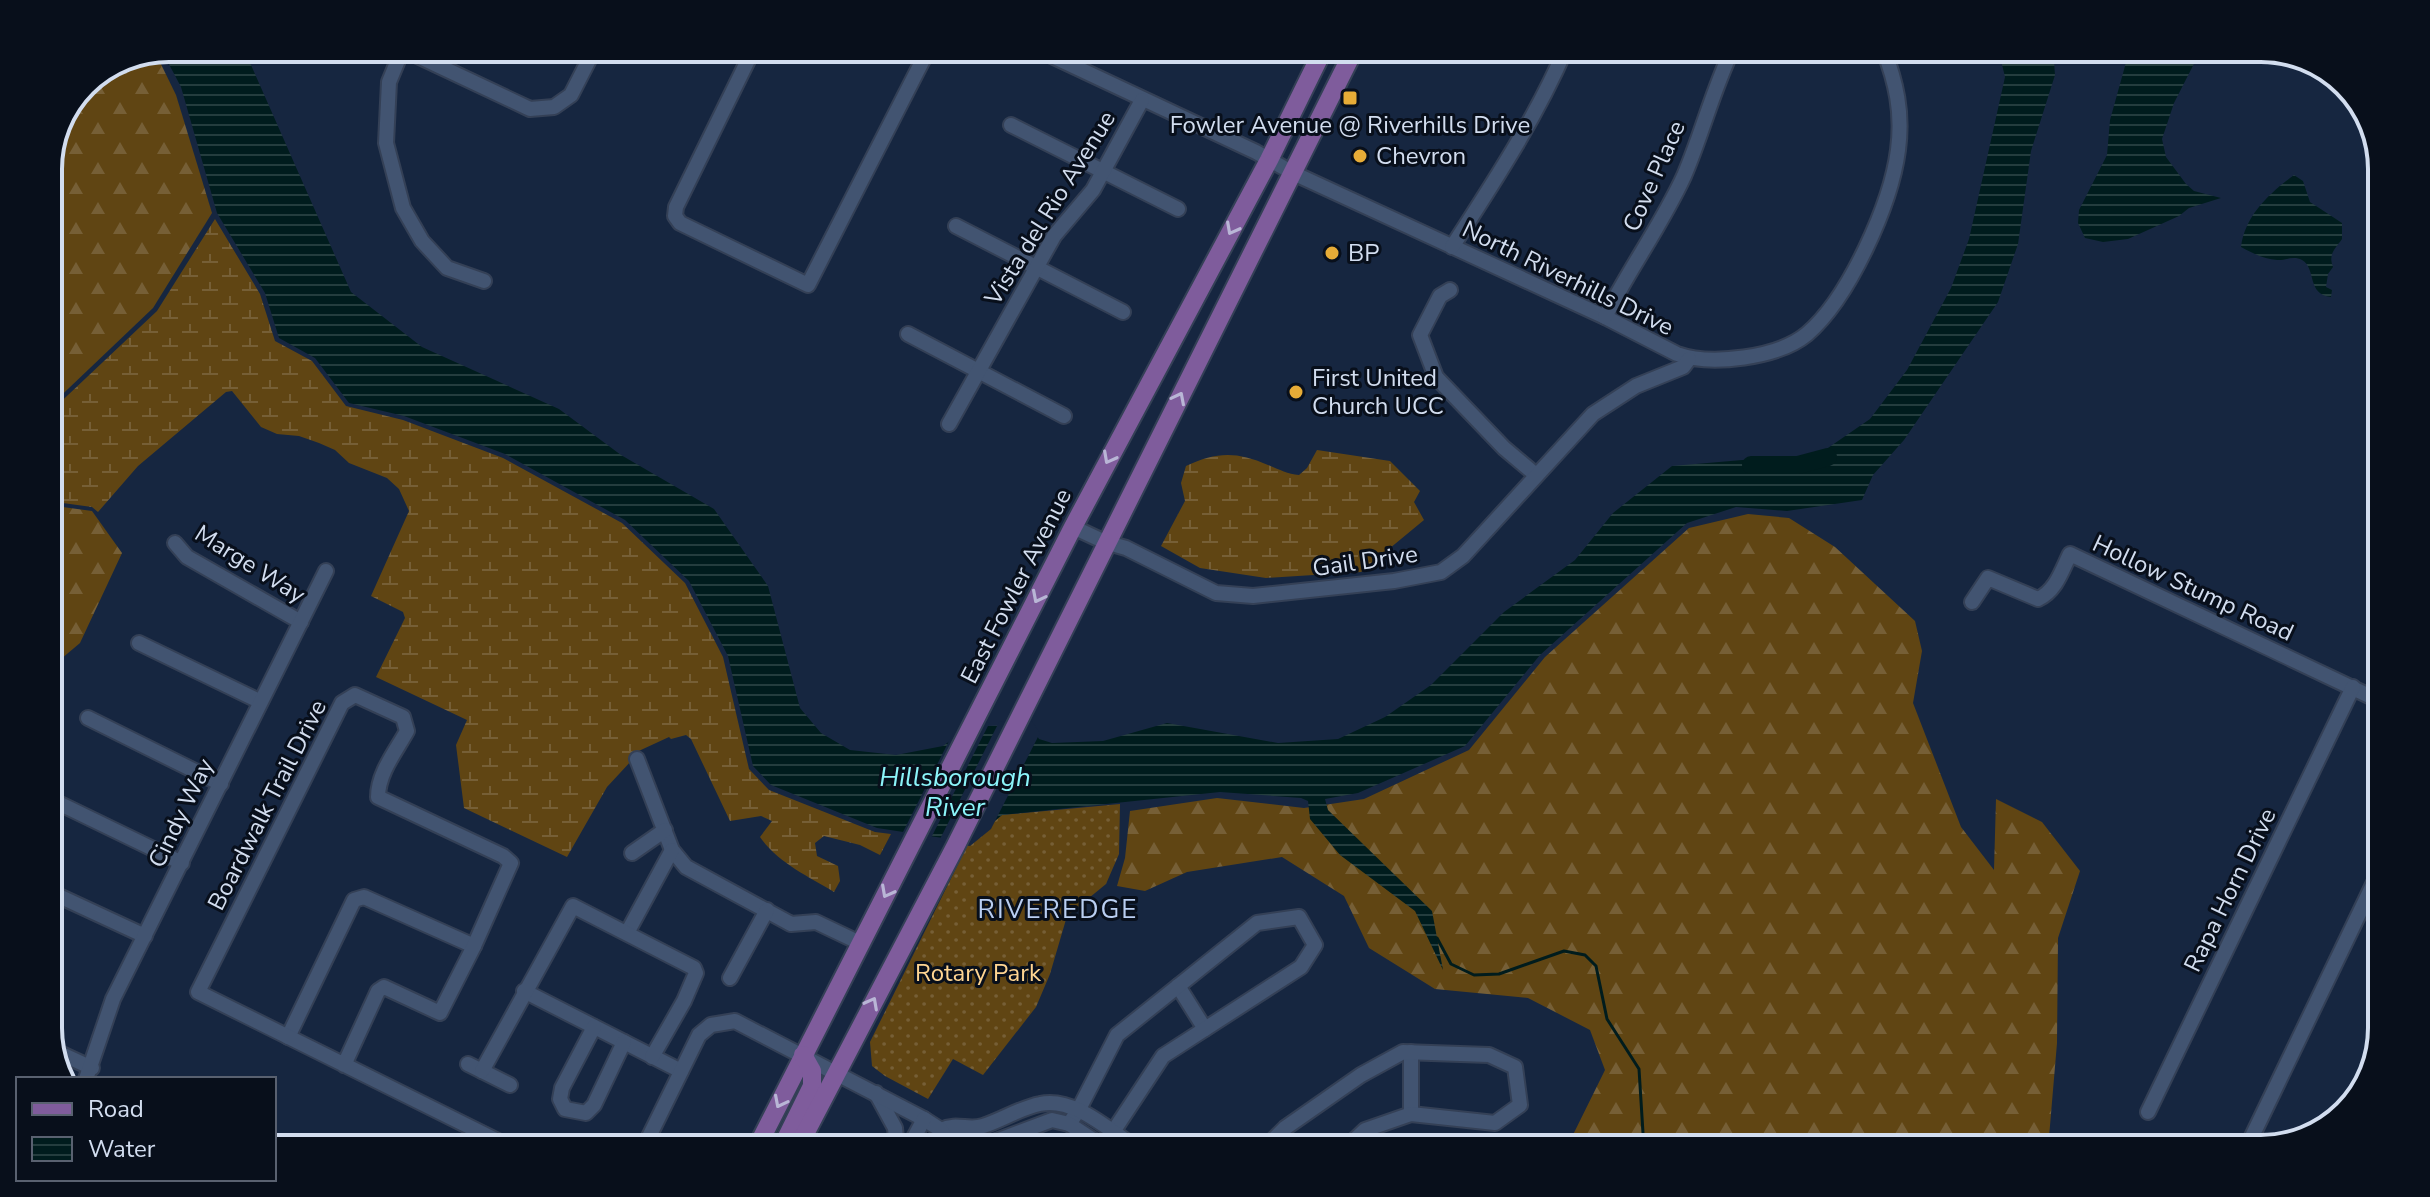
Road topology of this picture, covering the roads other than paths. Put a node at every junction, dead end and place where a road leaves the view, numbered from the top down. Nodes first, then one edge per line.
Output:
1 (397, 62) edge
2 (432, 62) edge
3 (588, 62) edge
4 (747, 62) edge
5 (922, 62) edge
6 (1064, 62) edge
7 (1317, 62) edge
8 (1348, 62) edge
9 (1560, 62) edge
10 (1726, 62) edge
11 (1888, 62) edge
12 (1142, 100) junction
13 (1011, 125) dead end
14 (1269, 160) junction
15 (1105, 172) junction
16 (1293, 173) junction
17 (1178, 209) dead end
18 (956, 226) dead end
19 (1452, 247) junction
20 (1035, 267) junction
21 (484, 281) dead end
22 (1450, 290) dead end
23 (1123, 312) dead end
24 (1605, 317) junction
25 (908, 334) dead end
26 (1689, 359) junction
27 (978, 371) junction
28 (1064, 416) dead end
29 (949, 424) dead end
30 (1536, 475) junction
31 (1073, 527) junction
32 (1105, 542) junction
33 (175, 543) dead end
34 (326, 571) dead end
35 (1972, 602) dead end
36 (301, 622) junction
37 (139, 643) dead end
38 (2353, 687) junction
39 (2368, 695) edge
40 (259, 701) junction
41 (88, 718) dead end
42 (637, 759) dead end
43 (221, 784) junction
44 (62, 805) edge
45 (665, 830) junction
46 (672, 850) junction
47 (632, 853) dead end
48 (182, 863) junction
49 (2368, 895) edge
50 (62, 897) edge
51 (767, 910) junction
52 (627, 933) junction
53 (145, 936) junction
54 (860, 943) junction
55 (474, 946) junction
56 (730, 978) dead end
57 (1178, 986) junction
58 (524, 991) junction
59 (594, 1027) junction
60 (1205, 1029) junction
61 (288, 1037) junction
62 (624, 1042) junction
63 (1411, 1052) junction
64 (803, 1055) junction
65 (652, 1057) junction
66 (67, 1059) edge
67 (468, 1064) dead end
68 (344, 1065) junction
69 (482, 1071) junction
70 (681, 1071) junction
71 (835, 1072) junction
72 (89, 1074) edge
73 (510, 1085) dead end
74 (876, 1093) junction
75 (1078, 1111) junction
76 (2148, 1112) dead end
77 (1411, 1114) junction
78 (924, 1119) junction
79 (1069, 1124) junction
80 (941, 1130) junction
81 (1112, 1132) junction
82 (486, 1135) edge
83 (650, 1135) edge
84 (763, 1135) edge
85 (788, 1135) edge
86 (804, 1135) edge
87 (896, 1135) edge
88 (915, 1135) edge
89 (944, 1135) edge
90 (1012, 1135) edge
91 (1086, 1135) edge
92 (1111, 1135) edge
93 (1117, 1135) edge
94 (1278, 1135) edge
95 (1360, 1135) edge
96 (2253, 1135) edge

1 - 21 street
2 - 3 street
4 - 5 street
6 - 12 street, North Riverhills Drive
7 - 14 main road, East Fowler Avenue
8 - 16 main road
9 - 19 street
10 - 24 street, Cove Place
11 - 26 street, North Riverhills Drive
12 - 14 street, North Riverhills Drive
12 - 15 street, Vista del Rio Avenue
13 - 15 street
14 - 16 street, North Riverhills Drive
14 -> 31 main road, East Fowler Avenue
15 - 17 street
15 - 20 street, Vista del Rio Avenue
16 - 19 street, North Riverhills Drive
32 -> 16 main road
18 - 20 street
19 - 24 street, North Riverhills Drive
20 - 23 street
20 - 27 street, Vista del Rio Avenue
22 - 30 street
24 - 26 street, North Riverhills Drive
25 - 27 street
26 - 30 street, Gail Drive
27 - 28 street
27 - 29 street, Vista del Rio Avenue
30 - 32 street, Gail Drive
31 - 32 street, Gail Drive
31 -> 54 main road, East Fowler Avenue
71 -> 32 main road
33 - 36 street, Marge Way
34 - 36 street, Cindy Way
35 - 38 street, Hollow Stump Road
36 - 40 street, Cindy Way
37 - 40 street
38 - 39 street, Hollow Stump Road
38 - 76 street, Rapa Horn Drive
40 - 43 street, Cindy Way
41 - 43 street
42 - 45 street
43 - 48 street, Cindy Way
44 - 48 street
45 - 46 street
45 - 47 street
46 - 51 street
46 - 52 street
48 - 53 street, Cindy Way
49 - 96 street
50 - 53 street
51 - 54 street
51 - 56 street
52 - 58 street
52 - 65 street
53 - 72 street, Cindy Way
54 - 64 main road, East Fowler Avenue
55 - 61 street
55 - 61 street, Boardwalk Trail Drive
55 - 68 street, Boardwalk Trail Drive
57 - 60 street
57 - 60 street
57 - 75 street
58 - 59 street
58 - 69 street
59 - 62 street
59 - 62 street
60 - 81 street
61 - 68 street, Boardwalk Trail Drive
62 - 65 street
63 - 77 street
63 - 77 street
63 - 94 street
64 - 70 street
64 - 71 street
64 -> 84 main road, East Fowler Avenue
64 - 85 main road
65 - 70 street
66 - 72 street
67 - 69 street
68 - 82 street, Boardwalk Trail Drive
69 - 73 street
70 - 83 street
71 - 74 street
71 - 86 main road
74 - 78 street
74 - 87 street
75 - 79 street
75 - 80 street
75 - 81 street
77 - 95 street
78 - 80 street
78 - 88 street
79 - 90 street
79 - 91 street
80 - 89 street
81 - 92 street
81 - 93 street

